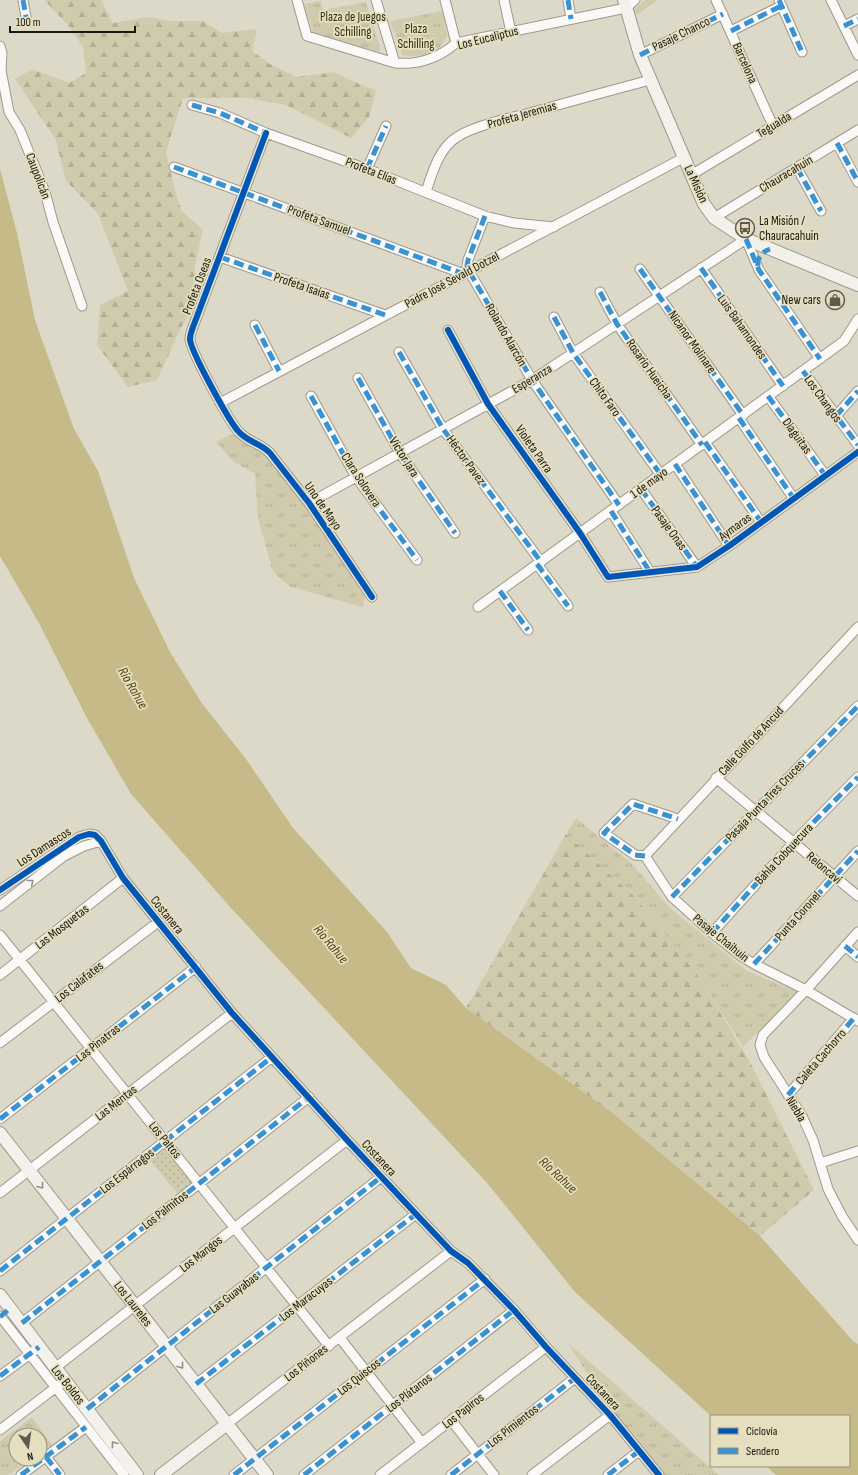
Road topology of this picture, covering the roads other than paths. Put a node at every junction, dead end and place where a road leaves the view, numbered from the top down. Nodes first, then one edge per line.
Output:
1 (23, 0) edge
2 (297, 0) edge
3 (376, 0) edge
4 (445, 0) edge
5 (504, 0) edge
6 (568, 0) edge
7 (716, 0) edge
8 (831, 0) edge
9 (628, 3) edge
10 (780, 3) edge
11 (723, 14) junction
12 (26, 17) dead end
13 (571, 19) junction
14 (858, 19) edge
15 (844, 26) junction
16 (731, 31) junction
17 (511, 32) junction
18 (456, 43) junction
19 (0, 46) edge
20 (802, 52) dead end
21 (640, 55) junction
22 (858, 55) edge
23 (395, 63) junction
24 (858, 75) edge
25 (650, 80) junction
26 (192, 104) dead end
27 (386, 126) dead end
28 (773, 126) junction
29 (858, 130) edge
30 (266, 133) junction
31 (837, 143) junction
32 (683, 158) junction
33 (174, 167) dead end
34 (796, 168) junction
35 (366, 169) junction
36 (691, 175) junction
37 (858, 182) edge
38 (244, 192) junction
39 (426, 192) junction
40 (821, 211) dead end
41 (485, 216) junction
42 (714, 218) junction
43 (554, 227) junction
44 (746, 239) junction
45 (770, 249) junction
46 (220, 257) junction
47 (701, 268) junction
48 (640, 269) dead end
49 (759, 270) junction
50 (466, 272) junction
51 (858, 285) edge
52 (600, 292) dead end
53 (659, 296) junction
54 (82, 306) dead end
55 (385, 315) junction
56 (554, 317) dead end
57 (858, 320) edge
58 (618, 324) junction
59 (255, 325) dead end
60 (448, 330) dead end
61 (399, 352) dead end
62 (573, 352) junction
63 (820, 359) junction
64 (279, 371) junction
65 (803, 371) junction
66 (358, 378) dead end
67 (532, 380) junction
68 (783, 386) junction
69 (858, 392) edge
70 (311, 396) dead end
71 (768, 396) junction
72 (220, 403) junction
73 (488, 404) junction
74 (741, 416) junction
75 (836, 416) junction
76 (443, 429) junction
77 (246, 438) joint
78 (704, 443) junction
79 (858, 445) edge
80 (858, 452) edge
81 (400, 453) junction
82 (675, 464) junction
83 (661, 475) junction
84 (825, 475) junction
85 (356, 477) junction
86 (641, 489) junction
87 (794, 499) junction
88 (309, 503) junction
89 (615, 508) junction
90 (760, 522) junction
91 (455, 533) dead end
92 (580, 533) junction
93 (729, 546) junction
94 (417, 560) dead end
95 (539, 563) junction
96 (697, 567) junction
97 (650, 572) junction
98 (608, 577) joint
99 (500, 591) junction
100 (372, 597) dead end
101 (568, 606) dead end
102 (478, 607) dead end
103 (858, 628) edge
104 (528, 630) dead end
105 (858, 706) edge
106 (858, 777) edge
107 (716, 778) junction
108 (755, 811) junction
109 (678, 819) junction
110 (101, 841) junction
111 (793, 843) junction
112 (858, 851) edge
113 (645, 856) junction
114 (834, 876) junction
115 (123, 878) junction
116 (0, 890) edge
117 (858, 896) edge
118 (672, 897) junction
119 (0, 906) edge
120 (158, 922) junction
121 (858, 932) edge
122 (712, 933) junction
123 (0, 935) edge
124 (845, 946) junction
125 (858, 957) edge
126 (20, 959) junction
127 (754, 964) junction
128 (196, 967) junction
129 (0, 975) edge
130 (806, 990) junction
131 (54, 1002) junction
132 (232, 1013) junction
133 (856, 1020) edge
134 (0, 1043) edge
135 (91, 1048) junction
136 (272, 1057) junction
137 (128, 1094) junction
138 (788, 1095) junction
139 (309, 1097) junction
140 (0, 1118) edge
141 (0, 1133) edge
142 (347, 1140) junction
143 (165, 1141) junction
144 (858, 1151) edge
145 (820, 1163) junction
146 (29, 1171) junction
147 (381, 1177) junction
148 (199, 1183) junction
149 (0, 1193) edge
150 (416, 1214) junction
151 (66, 1218) junction
152 (234, 1228) junction
153 (858, 1240) edge
154 (451, 1251) junction
155 (100, 1261) junction
156 (266, 1267) junction
157 (0, 1271) edge
158 (485, 1279) junction
159 (0, 1295) edge
160 (135, 1306) junction
161 (297, 1306) junction
162 (10, 1308) junction
163 (514, 1310) junction
164 (0, 1317) edge
165 (22, 1323) junction
166 (340, 1338) junction
167 (166, 1346) junction
168 (329, 1346) junction
169 (39, 1347) junction
170 (546, 1347) junction
171 (30, 1355) junction
172 (55, 1368) junction
173 (367, 1371) junction
174 (0, 1376) edge
175 (575, 1378) junction
176 (60, 1384) junction
177 (196, 1384) junction
178 (393, 1405) junction
179 (87, 1409) junction
180 (610, 1415) junction
181 (451, 1420) junction
182 (227, 1424) junction
183 (86, 1427) junction
184 (0, 1430) edge
185 (422, 1443) junction
186 (639, 1451) junction
187 (478, 1454) junction
188 (48, 1456) edge
189 (254, 1459) junction
190 (48, 1460) edge
191 (32, 1467) edge
192 (21, 1475) edge
193 (60, 1475) edge
194 (124, 1475) edge
195 (137, 1475) edge
196 (161, 1475) edge
197 (234, 1475) edge
198 (267, 1475) edge
199 (304, 1475) edge
200 (380, 1475) edge
201 (451, 1475) edge
202 (494, 1475) edge
203 (532, 1475) edge
204 (608, 1475) edge
205 (659, 1475) edge

1 - 12 street
2 - 23 street, Los Eucaliptus
3 - 23 street
4 - 18 street
5 - 17 street
6 - 13 street
7 - 11 street, Barcelona
8 - 15 street
9 - 13 street, Los Eucaliptus
9 - 21 street, La Misión
10 - 16 street, Pasaje Chanco
10 - 20 street
11 - 16 street, Barcelona
11 - 21 street, Pasaje Chanco
13 - 17 street, Los Eucaliptus
14 - 15 street
15 - 22 street
16 - 28 street, Barcelona
17 - 18 street, Los Eucaliptus
18 - 23 street, Los Eucaliptus
19 - 54 street, Caupolicán
21 - 25 street, La Misión
24 - 28 street, Tegualda
25 - 32 street, La Misión
25 - 39 street, Profeta Jeremías
26 - 30 street, Profeta Elías
27 - 35 street
28 - 36 street, Tegualda
29 - 31 street, Chauracahuin
30 - 35 street, Profeta Elías
30 - 38 street, Profeta Oseas
31 - 34 street, Chauracahuin
31 - 37 street
32 - 36 street, La Misión
32 - 43 street, Padre José Sevald Dotzel
33 - 38 street, Profeta Samuel
34 - 40 street
34 - 42 street, Chauracahuin
35 - 39 street, Profeta Elías
36 - 42 street, La Misión
38 - 46 street, Profeta Oseas
38 - 50 street, Profeta Samuel
39 - 41 street, Profeta Elías
41 - 43 street, Profeta Elías
41 - 50 street
42 - 44 street, La Misión
43 - 50 street, Padre José Sevald Dotzel
44 - 45 street, La Misión
44 - 47 street, Esperanza
44 - 49 street
45 - 49 street
45 - 51 street, La Misión
46 - 55 street, Profeta Isaías
46 - 72 street, Profeta Oseas
47 - 53 street, Esperanza
47 - 68 street, Luis Bahamondes
48 - 53 street, Nicanor Molinare
49 - 63 street
50 - 55 street, Padre José Sevald Dotzel
50 - 67 street, Rolando Alarcón
52 - 58 street, Rosario Hueicha
53 - 58 street, Esperanza
53 - 74 street, Nicanor Molinare
55 - 64 street, Padre José Sevald Dotzel
56 - 62 street, Chito Faro
57 - 63 street, 1 de mayo
58 - 62 street, Esperanza
58 - 78 street, Rosario Hueicha
59 - 64 street
60 - 73 street, Violeta Parra
61 - 76 street, Héctor Pavez
62 - 67 street, Esperanza
62 - 83 street, Chito Faro
63 - 65 street, 1 de mayo
64 - 72 street, Padre José Sevald Dotzel
65 - 68 street, 1 de mayo
65 - 75 street, Los Changos
66 - 81 street, Víctor Jara
67 - 73 street, Esperanza
67 - 89 street, Rolando Alarcón
68 - 71 street, 1 de mayo
69 - 75 street
70 - 85 street, Clara Solovera
71 - 74 street, 1 de mayo
71 - 84 street, Diaguitas
72 - 77 street, Profeta Oseas
73 - 76 street, Esperanza
73 - 92 street, Violeta Parra
74 - 78 street, 1 de mayo
74 - 87 street, Nicanor Molinare
75 - 79 street, Los Changos
76 - 81 street, Esperanza
76 - 95 street, Héctor Pavez
77 - 88 street, Uno de Mayo
78 - 82 street, 1 de mayo
78 - 90 street, Rosario Hueicha
80 - 84 street, Aymaras
81 - 85 street, Esperanza
81 - 91 street, Víctor Jara
82 - 83 street, 1 de mayo
82 - 93 street
83 - 86 street, 1 de mayo
84 - 87 street, Aymaras
85 - 88 street, Esperanza
85 - 94 street, Clara Solovera
86 - 89 street, 1 de mayo
86 - 96 street, Pasaje Onas
87 - 90 street, Aymaras
88 - 100 street, Uno de Mayo
89 - 92 street, 1 de mayo
89 - 97 street, Rolando Alarcón
90 - 93 street, Aymaras
92 - 95 street, 1 de mayo
92 - 98 street, Violeta Parra
93 - 96 street, Aymaras
95 - 99 street, 1 de mayo
95 - 101 street, Héctor Pavez
96 - 97 street, Aymaras
97 - 98 street, Aymaras
99 - 102 street, 1 de mayo
99 - 104 street
103 - 107 street, Calle Golfo de Ancud
105 - 108 street, Pasaja Punta Tres Cruces
106 - 111 street, BahÍa Cobquecura
107 - 108 street, Reloncaví
107 - 109 street, Calle Golfo de Ancud
108 - 111 street, Reloncaví
108 - 118 street, Pasaja Punta Tres Cruces
109 - 113 street, Calle Golfo de Ancud
109 - 113 street
110 - 115 street, Costanera
110 - 116 street, Los Damascos
119 -> 110 street, Los Damascos
111 - 114 street, Reloncaví
111 - 122 street, BahÍa Cobquecura
112 - 114 street, Punta Coronel
113 - 118 street, Pasaje Chaihuín
114 - 117 street, Reloncaví
114 - 127 street, Punta Coronel
115 - 120 street, Costanera
115 - 126 street, Las Mosquetas
118 - 122 street, Pasaje Chaihuín
120 - 128 street, Costanera
120 - 131 street, Los Calafates
121 - 124 street, Niebla
122 - 127 street, Pasaje Chaihuín
123 - 126 street, Los Paltos
124 - 125 street
124 - 130 street, Niebla
126 - 129 street, Las Mosquetas
126 - 131 street, Los Paltos
127 - 130 street, Pasaje Chaihuín
128 - 132 street, Costanera
128 - 135 street, Las Pinatras
130 - 133 street, Pasaje Chaihuín
130 - 138 street, Niebla
131 - 134 street, Los Calafates
131 - 135 street, Los Paltos
132 - 136 street, Costanera
132 - 137 street, Las Mentas
133 - 138 street, Caleta Cachorro
135 - 137 street, Los Paltos
135 - 140 street, Las Pinatras
136 - 139 street, Costanera
136 - 143 street, Los Espárragos
137 - 143 street, Los Paltos
137 - 146 street, Las Mentas
138 - 145 street, Niebla
139 - 142 street, Costanera
139 - 148 street, Los Palmitos
141 - 146 street, Los Laureles
142 - 147 street, Costanera
142 - 152 street, Los Mangos
143 - 148 street, Los Paltos
143 - 151 street, Los Espárragos
144 - 145 street
145 - 153 street, Niebla
146 - 149 street, Las Mentas
146 -> 151 street, Los Laureles
147 - 150 street, Costanera
147 - 156 street, Las Guayabas
148 - 152 street, Los Paltos
148 - 155 street, Los Palmitos
150 - 154 street, Costanera
150 - 161 street, Los Maracuyas
151 - 155 street, Los Laureles
151 - 157 street, Los Espárragos
152 - 156 street, Los Paltos
152 - 160 street, Los Mangos
154 - 158 street, Costanera
154 - 166 street, Los Piñones
155 - 160 street, Los Laureles
155 - 165 street, Los Palmitos
156 - 161 street, Los Paltos
156 - 167 street, Las Guayabas
158 - 163 street, Costanera
158 - 173 street, Los Quiscos
159 - 162 street, Los Boldos
160 - 167 street, Los Laureles
160 - 172 street, Los Mangos
161 - 168 street, Los Paltos
161 - 177 street, Los Maracuyas
162 - 164 street
162 - 165 street, Los Boldos
163 - 170 street, Costanera
163 - 178 street, Los Plátanos
164 - 171 street, Los Boldos
165 - 169 street, Los Boldos
166 - 168 street, Los Piñones
166 - 173 street
167 -> 177 street, Los Laureles
167 - 179 street, Las Guayabas
168 - 182 street, Los Piñones
169 - 171 street
169 - 172 street, Los Boldos
170 - 175 street, Costanera
170 - 181 street, Los Papiros
171 - 174 street
171 - 176 street, Los Boldos
172 - 176 street, Los Boldos
173 - 178 street
173 - 189 street, Los Quiscos
175 - 180 street, Costanera
175 - 187 street, Los Pimientos
176 - 179 street, Los Boldos
176 - 183 street, Los Boldos
176 - 184 street
177 - 182 street, Los Laureles
178 - 185 street
178 - 199 street, Los Plátanos
195 -> 179 street, Los Boldos
180 - 186 street, Costanera
180 - 203 street
181 - 185 street, Los Papiros
181 - 187 street
182 - 189 street, Los Laureles
182 - 196 street, Los Piñones
183 - 188 street
183 - 194 street, Los Boldos
185 - 200 street, Los Papiros
186 - 204 street
186 - 205 street, Costanera
187 - 201 street, Los Pimientos
187 - 202 street
189 - 197 street, Los Quiscos
189 - 198 street, Los Laureles
190 - 193 street
191 - 192 street

